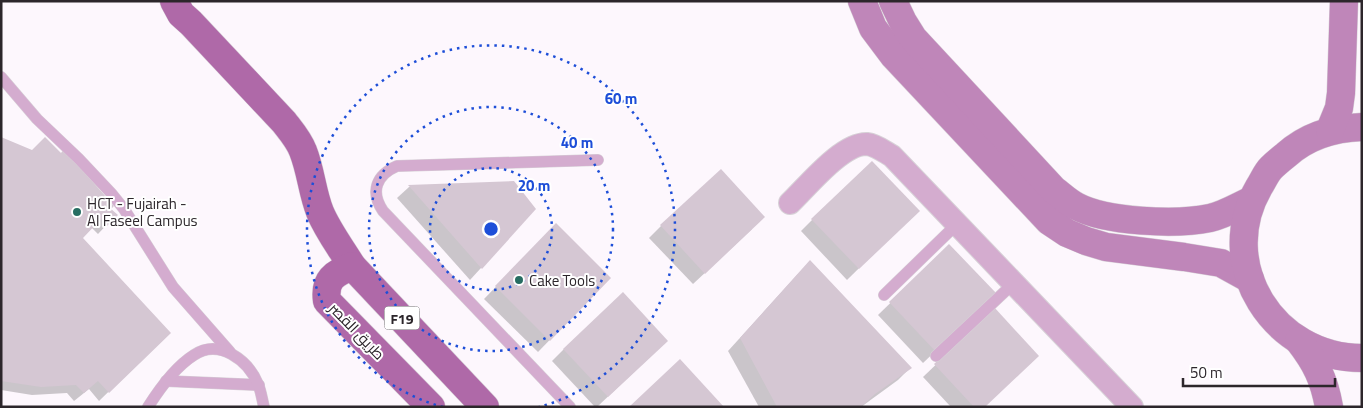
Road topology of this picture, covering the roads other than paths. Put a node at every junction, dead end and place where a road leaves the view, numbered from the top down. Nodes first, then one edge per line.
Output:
1 (174, 1) edge
2 (862, 1) edge
3 (893, 1) edge
4 (1344, 1) edge
5 (188, 12) edge
6 (2, 78) edge
7 (1362, 127) edge
8 (1330, 130) junction
9 (598, 160) dead end
10 (1252, 200) junction
11 (790, 203) dead end
12 (957, 224) junction
13 (352, 266) junction
14 (1250, 279) junction
15 (1014, 283) junction
16 (884, 295) dead end
17 (1299, 341) junction
18 (230, 352) junction
19 (936, 356) dead end
20 (1362, 358) edge
21 (166, 381) junction
22 (259, 385) junction
23 (148, 407) edge
24 (264, 407) edge
25 (431, 407) edge
26 (485, 407) edge
27 (570, 407) edge
28 (1132, 407) edge
29 (1329, 407) edge

1 - 5 main road
2 - 14 street
3 - 10 street
4 - 8 street
5 - 13 main road
6 - 18 lane
7 - 8 street
8 - 10 street
9 - 27 lane
10 - 14 street
11 - 12 street
12 - 15 street
12 - 16 lane
13 - 25 main road, طريق القصر / F19
13 - 26 main road, F19
14 - 17 street
15 - 19 lane
15 - 28 street
17 - 20 street
17 - 29 street
18 - 21 lane
18 - 22 lane
21 - 22 lane
21 - 23 lane
22 - 24 lane

